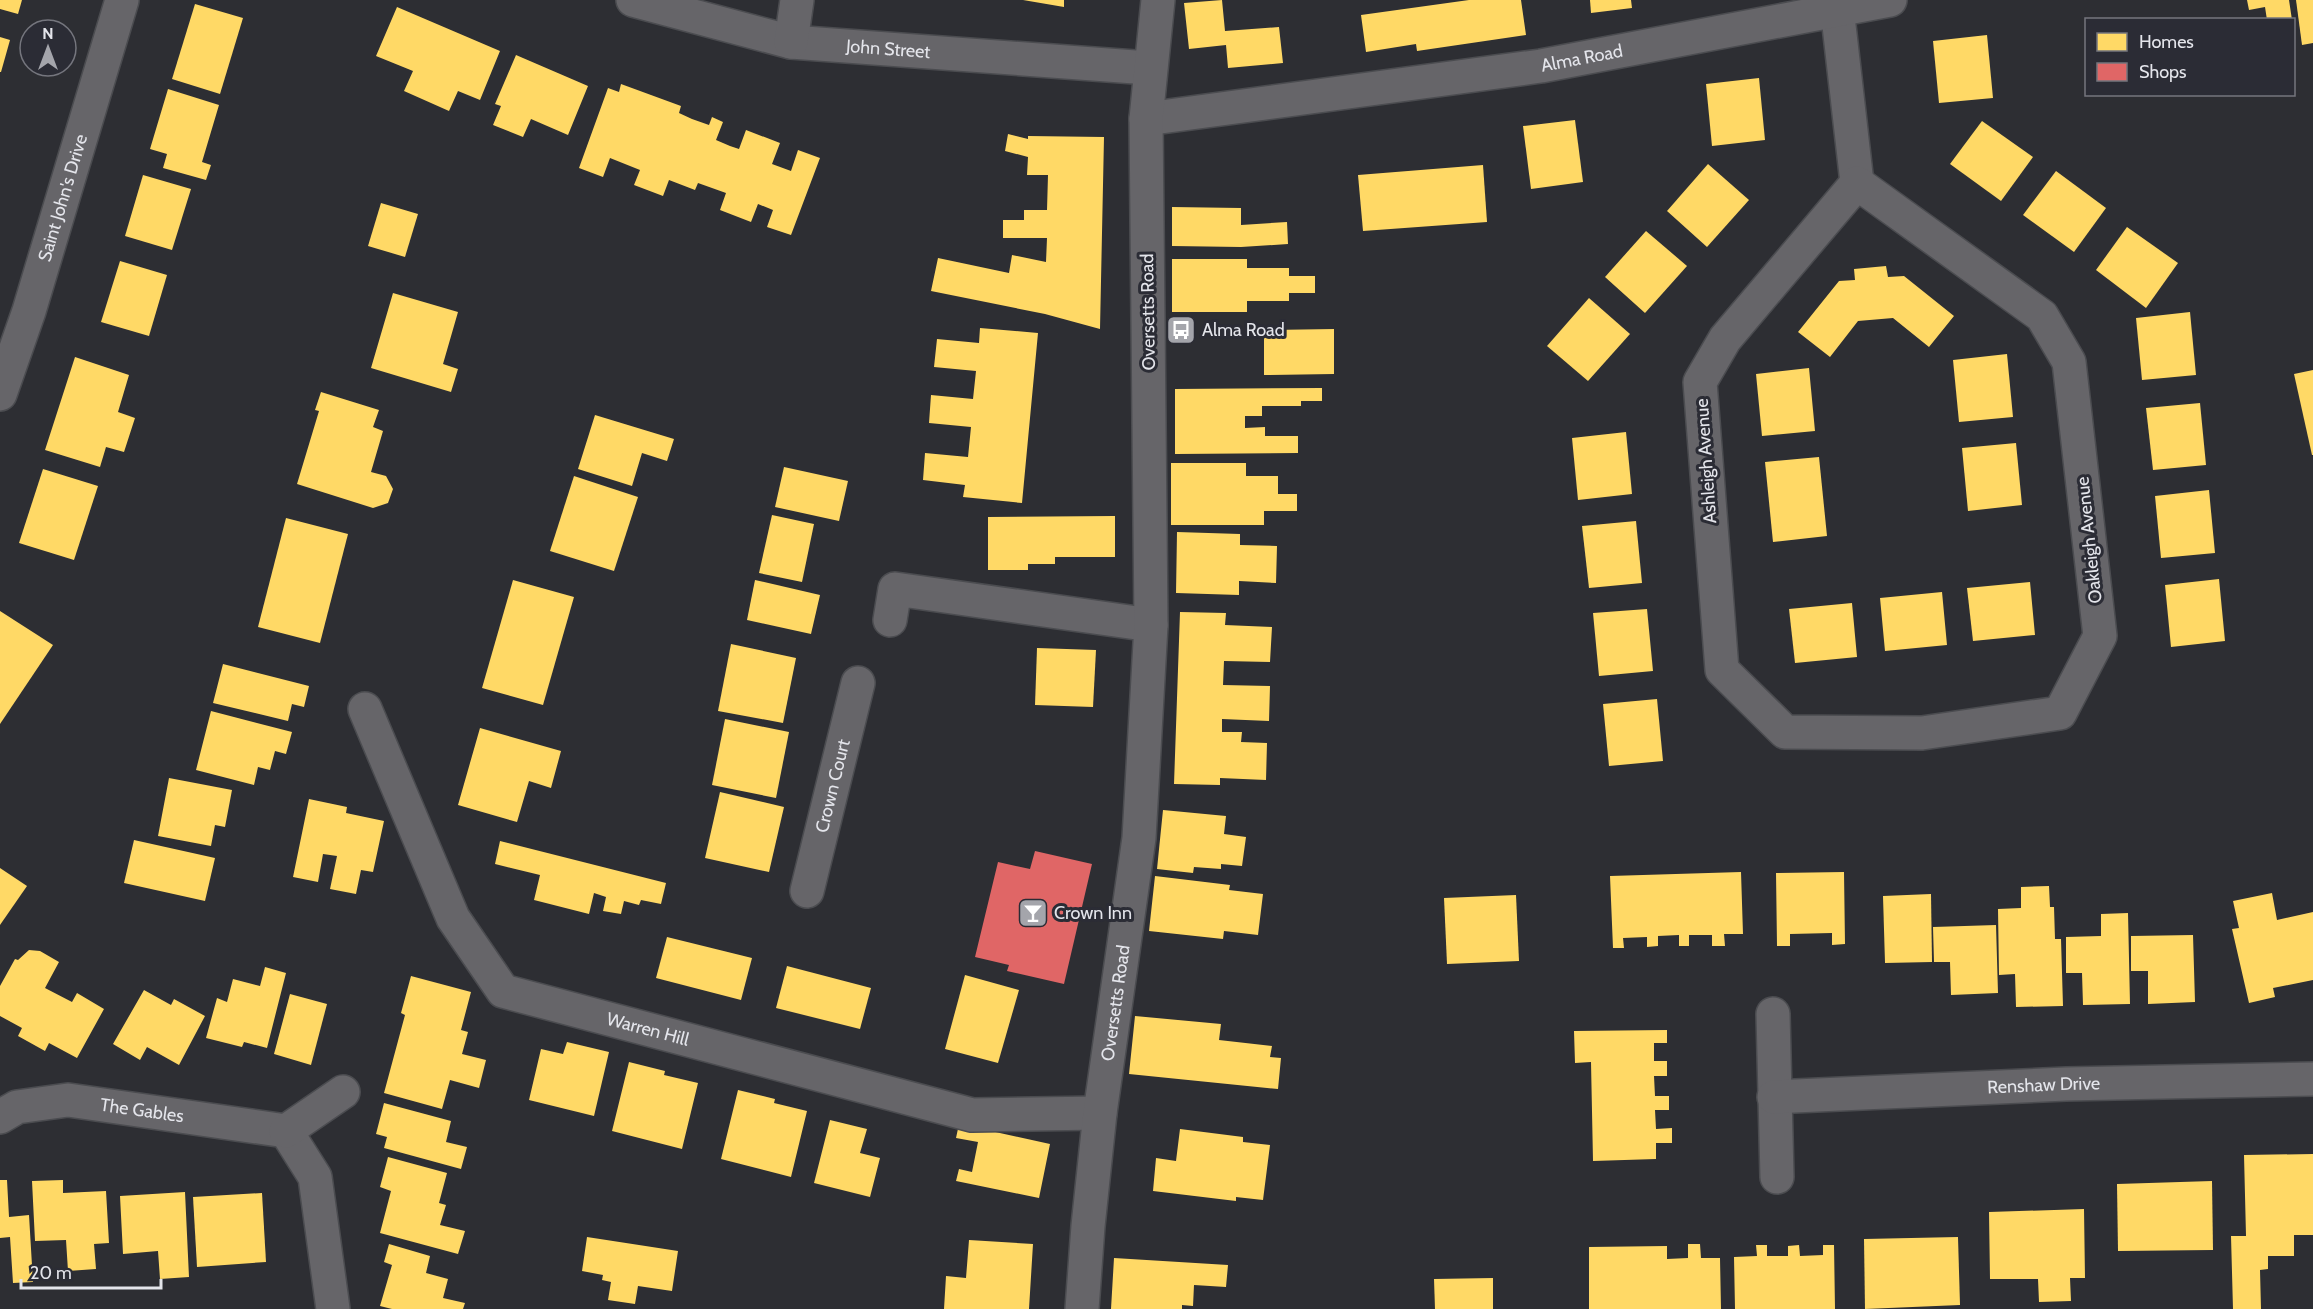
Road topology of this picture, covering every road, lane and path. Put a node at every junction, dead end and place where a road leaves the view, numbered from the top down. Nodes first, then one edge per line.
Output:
1 (122, 0) edge
2 (633, 0) edge
3 (797, 0) edge
4 (1158, 0) edge
5 (1890, 0) edge
6 (1837, 8) junction
7 (791, 42) junction
8 (1149, 68) junction
9 (1146, 118) junction
10 (1857, 183) junction
11 (0, 394) edge
12 (890, 620) dead end
13 (1151, 625) junction
14 (858, 683) dead end
15 (365, 709) dead end
16 (1785, 732) joint
17 (807, 891) dead end
18 (1773, 1014) dead end
19 (2313, 1079) edge
20 (343, 1092) dead end
21 (1774, 1097) junction
22 (1100, 1113) junction
23 (0, 1117) edge
24 (286, 1131) junction
25 (1777, 1177) dead end
26 (333, 1309) edge
27 (1082, 1309) edge

1 - 11 street, Saint John's Drive
2 - 7 street, John Street
3 - 7 street
4 - 8 street, Oversetts Road
5 - 6 street, Alma Road
6 - 9 street, Alma Road
6 - 10 street
7 - 8 street, John Street
8 - 9 street, Oversetts Road
9 - 13 street, Oversetts Road
10 - 16 street, Ashleigh Avenue
10 - 16 street, Oakleigh Avenue
12 - 13 street
13 - 22 street, Oversetts Road
14 - 17 street, Crown Court
15 - 22 street, Warren Hill
18 - 21 street
19 - 21 street, Renshaw Drive
20 - 24 street
21 - 25 street
22 - 27 street, Oversetts Road
23 - 24 street, The Gables
24 - 26 street

